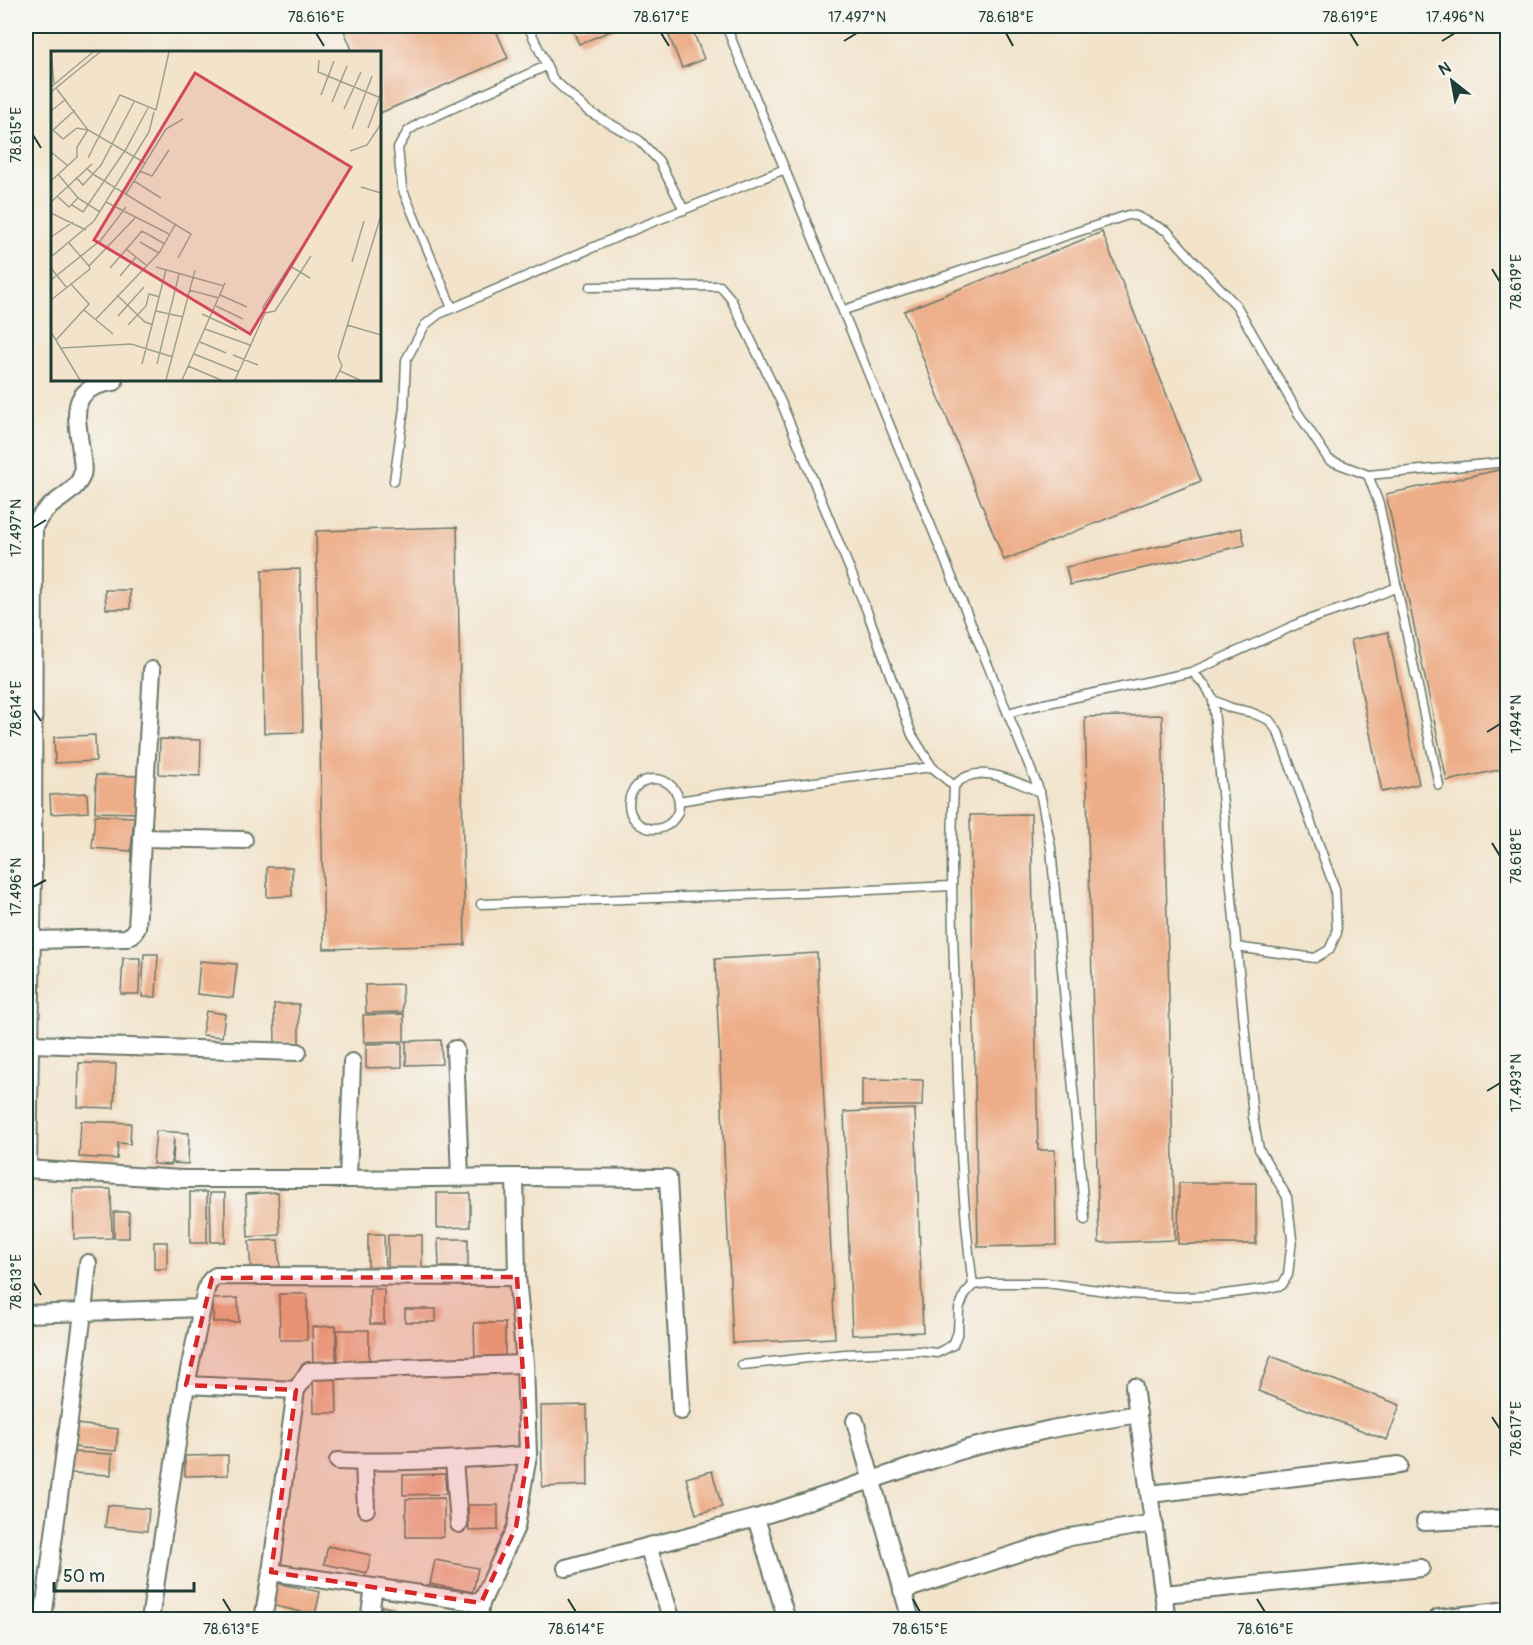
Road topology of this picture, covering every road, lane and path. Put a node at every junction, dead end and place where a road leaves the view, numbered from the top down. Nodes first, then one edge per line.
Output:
1 (528, 26) edge
2 (726, 26) edge
3 (546, 66) junction
4 (785, 169) junction
5 (684, 210) junction
6 (590, 287) dead end
7 (452, 308) junction
8 (844, 310) junction
9 (114, 382) dead end
10 (1508, 462) edge
11 (1368, 475) junction
12 (394, 481) dead end
13 (1397, 587) junction
14 (152, 670) dead end
15 (1192, 672) junction
16 (1213, 700) junction
17 (1008, 713) junction
18 (932, 767) junction
19 (1439, 785) dead end
20 (954, 786) junction
21 (1040, 792) junction
22 (679, 801) junction
23 (142, 838) junction
24 (244, 840) dead end
25 (29, 869) edge
26 (951, 886) junction
27 (482, 904) dead end
28 (32, 940) junction
29 (1236, 947) junction
30 (30, 1044) junction
31 (455, 1049) dead end
32 (298, 1052) dead end
33 (352, 1062) dead end
34 (27, 1169) edge
35 (515, 1177) junction
36 (460, 1178) junction
37 (348, 1179) junction
38 (1085, 1220) dead end
39 (88, 1263) dead end
40 (517, 1277) junction
41 (973, 1285) junction
42 (202, 1308) junction
43 (83, 1313) junction
44 (26, 1314) edge
45 (525, 1364) junction
46 (742, 1365) dead end
47 (186, 1385) junction
48 (1134, 1387) dead end
49 (296, 1390) junction
50 (681, 1411) dead end
51 (1138, 1414) junction
52 (855, 1421) dead end
53 (528, 1455) junction
54 (454, 1460) junction
55 (338, 1461) dead end
56 (364, 1462) junction
57 (1400, 1465) dead end
58 (872, 1479) junction
59 (1150, 1494) junction
60 (366, 1509) dead end
61 (756, 1518) junction
62 (1508, 1518) edge
63 (1425, 1522) dead end
64 (1154, 1523) junction
65 (459, 1524) dead end
66 (648, 1546) junction
67 (566, 1568) dead end
68 (1421, 1568) dead end
69 (271, 1572) junction
70 (374, 1587) junction
71 (902, 1591) junction
72 (1164, 1593) junction
73 (1508, 1610) edge
74 (480, 1611) edge
75 (1438, 1618) dead end
76 (41, 1620) edge
77 (150, 1620) edge
78 (263, 1620) edge
79 (369, 1620) edge
80 (672, 1620) edge
81 (787, 1620) edge
82 (911, 1620) edge
83 (1167, 1620) edge

1 - 3 lane
2 - 4 lane
3 - 5 lane
3 - 7 lane
4 - 5 lane
4 - 8 lane
5 - 7 lane
6 - 18 lane
7 - 12 lane
8 - 11 lane
8 - 17 lane
9 - 25 street
10 - 11 lane
11 - 13 lane
13 - 15 lane
13 - 19 lane
14 - 23 street
15 - 16 lane
15 - 17 lane
16 - 29 lane
16 - 29 lane
17 - 21 lane
18 - 20 lane
18 - 22 lane
20 - 21 lane
20 - 26 lane
21 - 38 lane
22 - 22 lane
23 - 24 street
23 - 28 street
25 - 28 street
26 - 27 lane
26 - 41 lane
28 - 30 street
29 - 41 lane
30 - 32 street
30 - 34 street
31 - 36 street
33 - 37 street
34 - 37 street
35 - 36 street
35 - 40 street
35 - 50 street
36 - 37 street
39 - 43 street
40 - 42 street
40 - 45 street
41 - 46 lane
42 - 43 street
42 - 47 street
43 - 44 street
43 - 76 street
45 - 49 street
45 - 53 street
47 - 49 street
47 - 77 street
48 - 51 street
49 - 69 street
51 - 58 street
51 - 59 street
52 - 58 street
53 - 54 street
53 - 74 street
54 - 56 street
54 - 65 street
55 - 56 street
56 - 60 street
57 - 59 street
58 - 61 street
58 - 71 street
59 - 64 street
61 - 66 street
61 - 81 street
62 - 63 street
64 - 71 street
64 - 72 street
66 - 67 street
66 - 80 street
68 - 72 street
69 - 70 street
69 - 78 street
70 - 74 street
70 - 79 street
71 - 82 street
72 - 83 street
73 - 75 street

